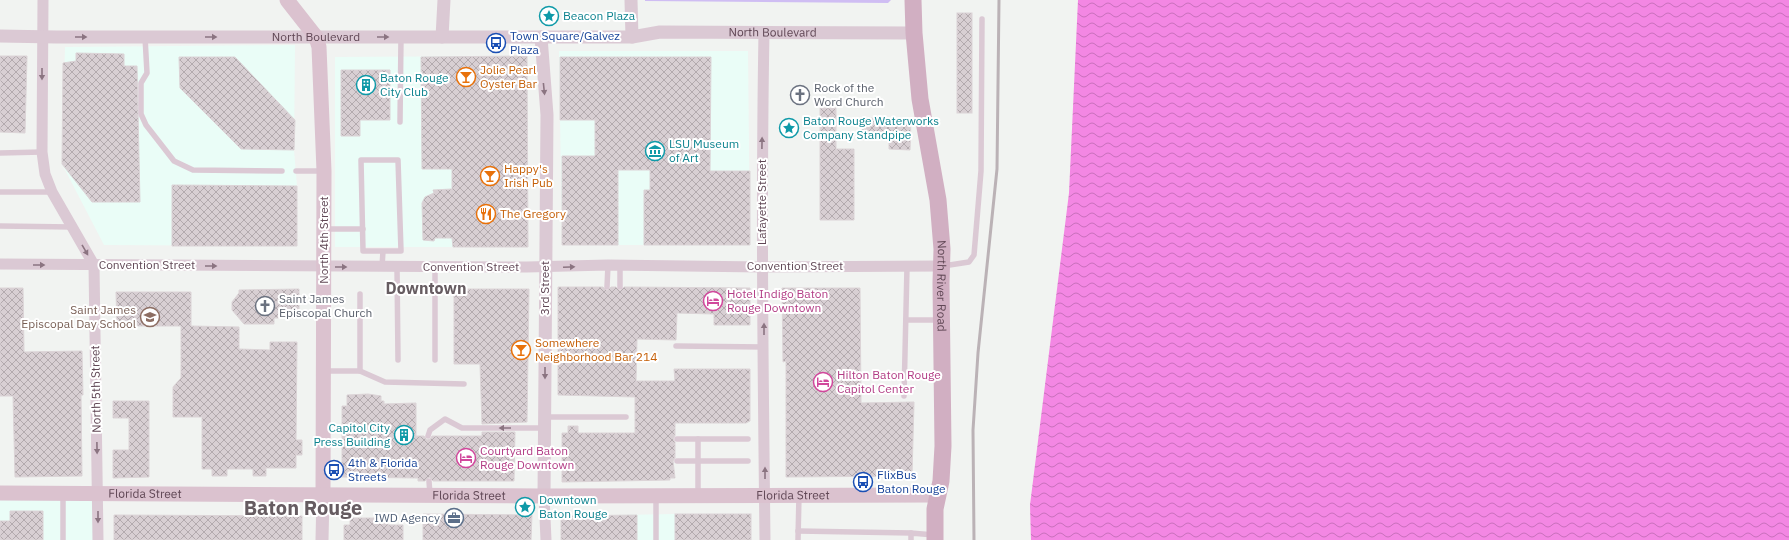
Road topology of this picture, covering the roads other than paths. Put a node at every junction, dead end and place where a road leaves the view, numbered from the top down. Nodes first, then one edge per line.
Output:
1 (43, 0) edge
2 (287, 0) edge
3 (444, 0) edge
4 (631, 0) edge
5 (913, 0) edge
6 (982, 20) dead end
7 (764, 32) junction
8 (914, 33) junction
9 (0, 36) edge
10 (42, 36) junction
11 (541, 36) junction
12 (145, 37) junction
13 (316, 37) junction
14 (401, 37) junction
15 (442, 37) junction
16 (632, 37) junction
17 (400, 122) dead end
18 (0, 152) edge
19 (42, 152) junction
20 (282, 171) dead end
21 (296, 171) dead end
22 (324, 171) junction
23 (0, 192) edge
24 (52, 192) junction
25 (0, 226) edge
26 (72, 227) junction
27 (324, 228) junction
28 (363, 229) junction
29 (383, 252) junction
30 (0, 264) edge
31 (94, 265) junction
32 (608, 265) junction
33 (620, 265) junction
34 (907, 266) junction
35 (942, 266) junction
36 (323, 267) junction
37 (382, 267) junction
38 (397, 267) junction
39 (435, 267) junction
40 (545, 267) junction
41 (762, 267) junction
42 (607, 287) dead end
43 (620, 287) dead end
44 (360, 294) dead end
45 (906, 320) junction
46 (942, 320) junction
47 (676, 346) dead end
48 (764, 347) junction
49 (398, 360) dead end
50 (435, 360) dead end
51 (323, 371) junction
52 (360, 371) junction
53 (464, 384) dead end
54 (904, 396) dead end
55 (626, 417) dead end
56 (544, 423) junction
57 (428, 436) dead end
58 (677, 439) dead end
59 (698, 439) junction
60 (748, 440) dead end
61 (677, 461) dead end
62 (698, 461) junction
63 (748, 461) dead end
64 (0, 493) edge
65 (63, 493) junction
66 (98, 493) junction
67 (323, 495) junction
68 (656, 495) junction
69 (698, 495) junction
70 (765, 495) junction
71 (799, 495) junction
72 (938, 495) junction
73 (544, 496) junction
74 (798, 531) junction
75 (911, 533) junction
76 (935, 538) edge
77 (63, 540) edge
78 (98, 540) edge
79 (322, 540) edge
80 (546, 540) edge
81 (656, 540) edge
82 (765, 540) edge
83 (798, 540) edge
84 (911, 540) edge

1 - 10 street, North 5th Street
2 - 13 main road
3 - 15 street
4 - 16 street
5 - 8 main road, North River Road
6 - 35 lane
7 - 8 street, North Boulevard
7 - 16 street, North Boulevard
41 -> 7 street, Lafayette Street
8 - 35 main road, North River Road
9 - 10 street, North Boulevard
10 -> 12 street, North Boulevard
10 -> 19 street, North 5th Street
11 - 15 street, North Boulevard
11 - 16 street, North Boulevard
11 -> 40 street, 3rd Street
12 -> 13 street, North Boulevard
12 - 20 lane
13 -> 14 street, North Boulevard
13 - 22 main road, North 4th Street
14 - 15 street, North Boulevard
14 - 17 lane
18 - 19 lane
19 - 24 street, North 5th Street
21 - 22 lane
22 - 27 main road, North 4th Street
23 - 24 lane
24 - 26 street, North 5th Street
25 - 26 lane
26 -> 31 street, North 5th Street
27 - 28 lane
27 - 36 main road, North 4th Street
28 - 29 lane
28 - 29 lane
29 - 37 lane
30 -> 31 street, Convention Street
31 -> 36 street, Convention Street
31 -> 66 street, North 5th Street
32 - 33 street, Convention Street
40 -> 32 street, Convention Street
32 - 42 lane
33 - 41 street, Convention Street
33 - 43 lane
34 - 35 street, Convention Street
34 - 41 street, Convention Street
34 - 45 lane
35 - 46 main road, North River Road
36 -> 37 street, Convention Street
36 - 51 main road, North 4th Street
37 - 38 street, Convention Street
38 - 39 street, Convention Street
38 - 49 lane
39 - 40 street, Convention Street
39 - 50 lane
40 -> 56 street, 3rd Street
48 -> 41 street, Lafayette Street
44 - 52 lane
45 - 46 lane
45 - 54 lane
46 - 72 main road, North River Road
47 - 48 lane
70 -> 48 street, Lafayette Street
51 - 52 lane
51 - 67 main road, North 4th Street
52 - 53 lane
55 - 56 lane
56 -> 57 lane
56 - 73 street, 3rd Street
58 - 59 lane
59 - 60 lane
59 - 62 lane
61 - 62 lane
62 - 63 lane
62 - 69 lane
64 - 65 main road, Florida Street
65 - 66 main road, Florida Street
65 - 77 lane
66 - 67 main road, Florida Street
66 -> 78 street, North 5th Street
67 - 73 main road, Florida Street
67 - 79 street, North 4th Street
68 - 69 main road, Florida Street
68 - 73 main road, Florida Street
68 - 81 lane
69 - 70 main road, Florida Street
70 - 71 main road, Florida Street
70 - 82 street, Lafayette Street
71 - 72 main road, Florida Street
71 - 74 lane
72 - 76 main road, North River Road
73 - 80 street, 3rd Street
74 - 75 lane
74 - 83 lane
75 - 76 lane
75 - 84 lane

